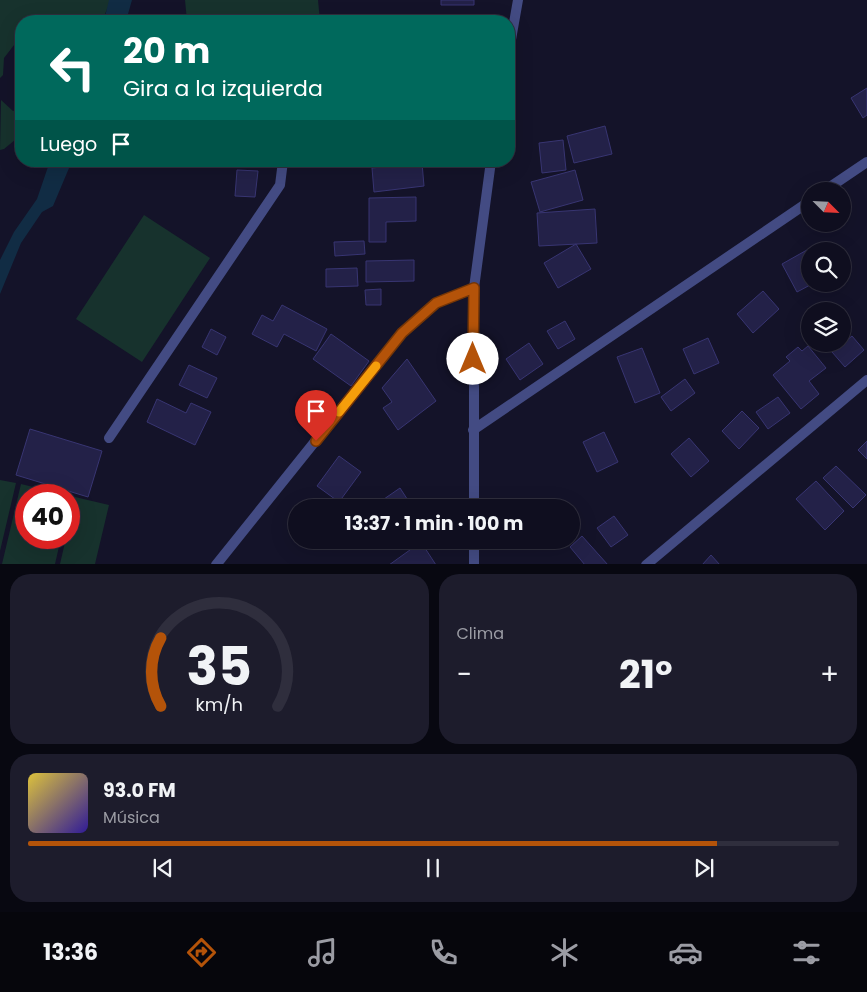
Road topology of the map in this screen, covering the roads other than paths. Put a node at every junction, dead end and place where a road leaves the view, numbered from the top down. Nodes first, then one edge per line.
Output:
1 (518, 0) edge
2 (515, 15) edge
3 (867, 162) edge
4 (282, 167) edge
5 (490, 167) edge
6 (837, 182) edge
7 (801, 206) edge
8 (474, 288) junction
9 (867, 380) edge
10 (473, 430) junction
11 (109, 438) dead end
12 (474, 499) edge
13 (474, 549) edge
14 (216, 564) edge
15 (474, 564) edge
16 (646, 564) edge

1 - 2 street
3 - 6 street
4 - 11 street
5 - 8 street
7 - 10 street
8 - 10 street
8 - 14 street
9 - 16 street
10 - 12 street
13 - 15 street

